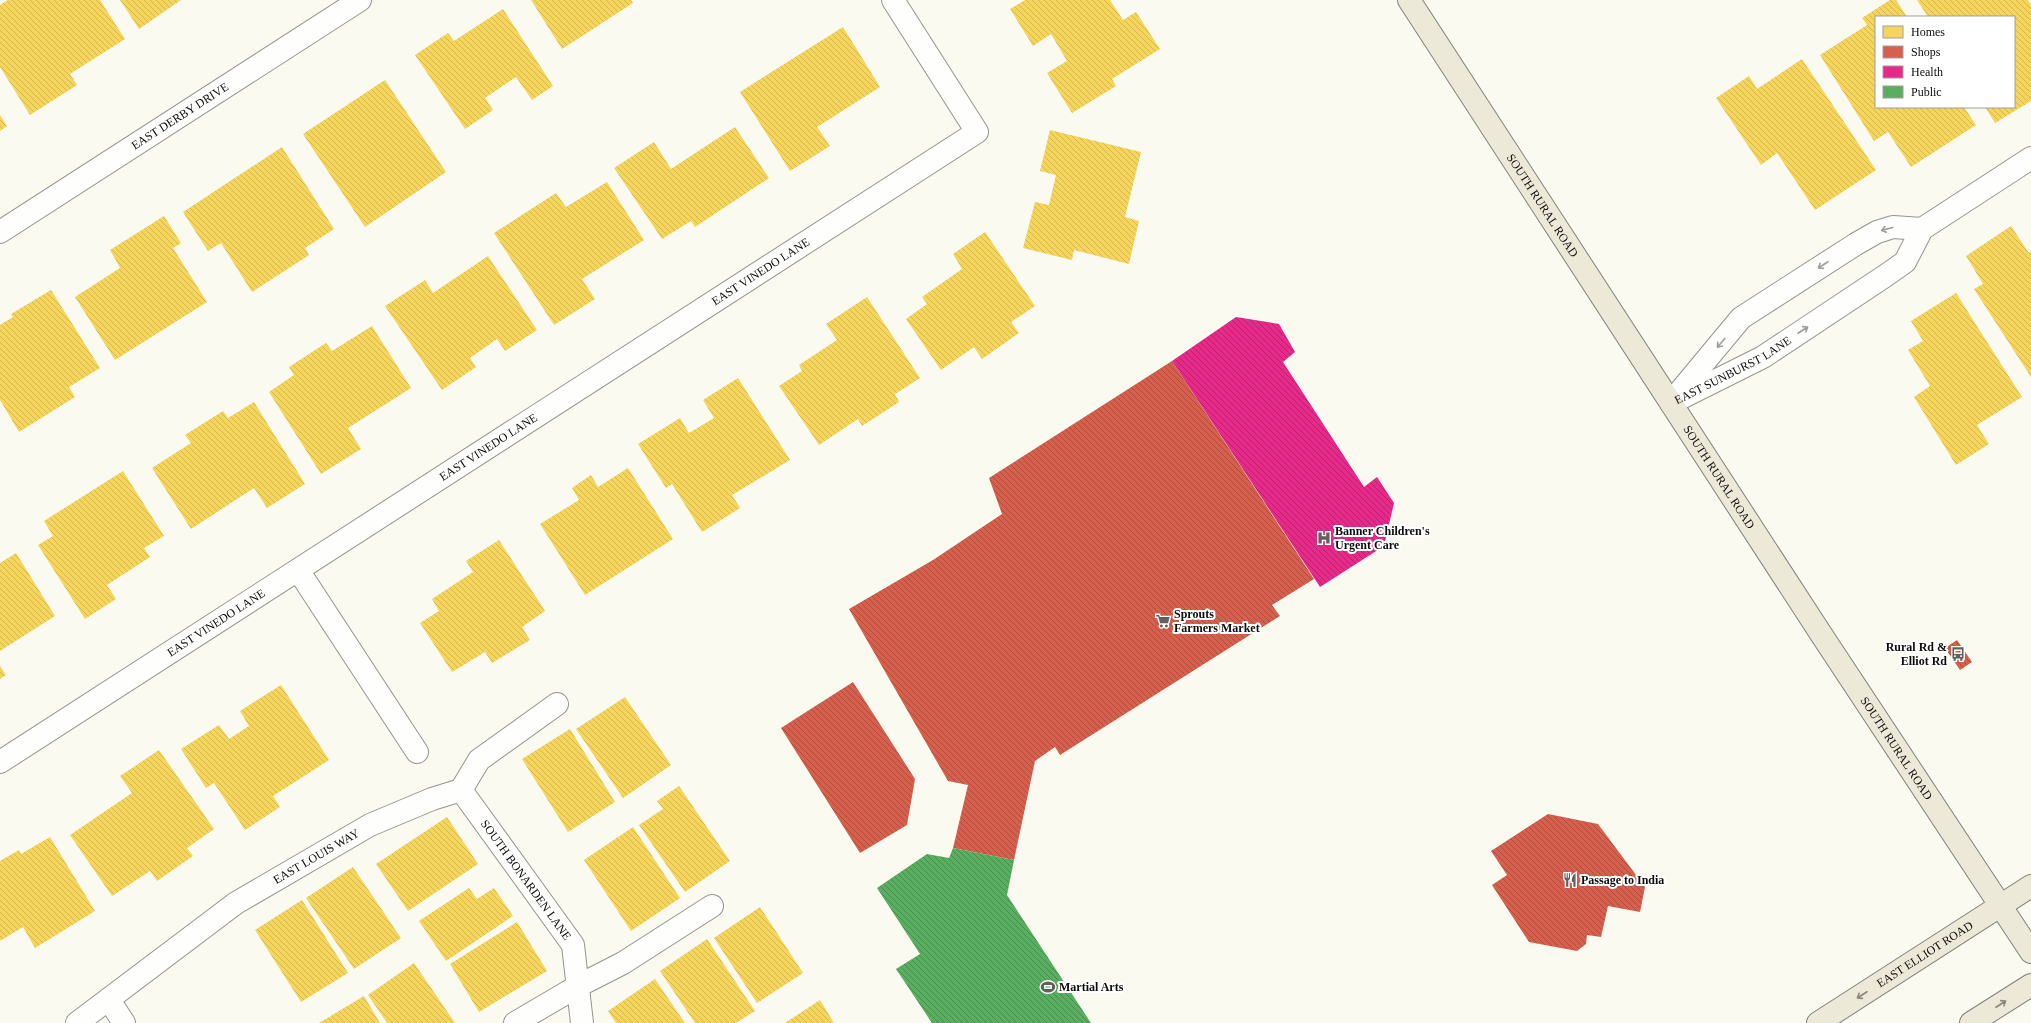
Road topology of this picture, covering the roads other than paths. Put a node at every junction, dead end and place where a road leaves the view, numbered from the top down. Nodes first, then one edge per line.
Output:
1 (360, 0) edge
2 (893, 0) edge
3 (1409, 0) edge
4 (2031, 158) edge
5 (1922, 228) junction
6 (0, 232) edge
7 (1671, 403) junction
8 (298, 570) junction
9 (557, 704) dead end
10 (417, 752) dead end
11 (0, 762) edge
12 (461, 790) junction
13 (2031, 886) edge
14 (712, 906) dead end
15 (2000, 906) junction
16 (2031, 952) edge
17 (2031, 984) edge
18 (578, 986) junction
19 (109, 1000) junction
20 (77, 1023) edge
21 (124, 1023) edge
22 (516, 1023) edge
23 (582, 1023) edge
24 (1818, 1023) edge
25 (1971, 1023) edge

1 - 6 street, EAST DERBY DRIVE
2 - 8 street, EAST VINEDO LANE
3 - 7 main road, SOUTH RURAL ROAD
4 - 5 street
7 -> 5 street, EAST SUNBURST LANE
5 -> 7 street, EAST SUNBURST LANE
7 - 15 main road, SOUTH RURAL ROAD
8 - 10 street
8 - 11 street, EAST VINEDO LANE
9 - 12 street
12 - 18 street, SOUTH BONARDEN LANE
12 - 19 street, EAST LOUIS WAY
13 - 15 main road, EAST ELLIOT ROAD
14 - 18 street
15 - 16 main road, SOUTH RURAL ROAD
15 -> 24 main road, EAST ELLIOT ROAD
25 -> 17 main road
18 - 22 street
18 - 23 street, SOUTH BONARDEN LANE
19 - 20 street, EAST LOUIS WAY
19 - 21 street

